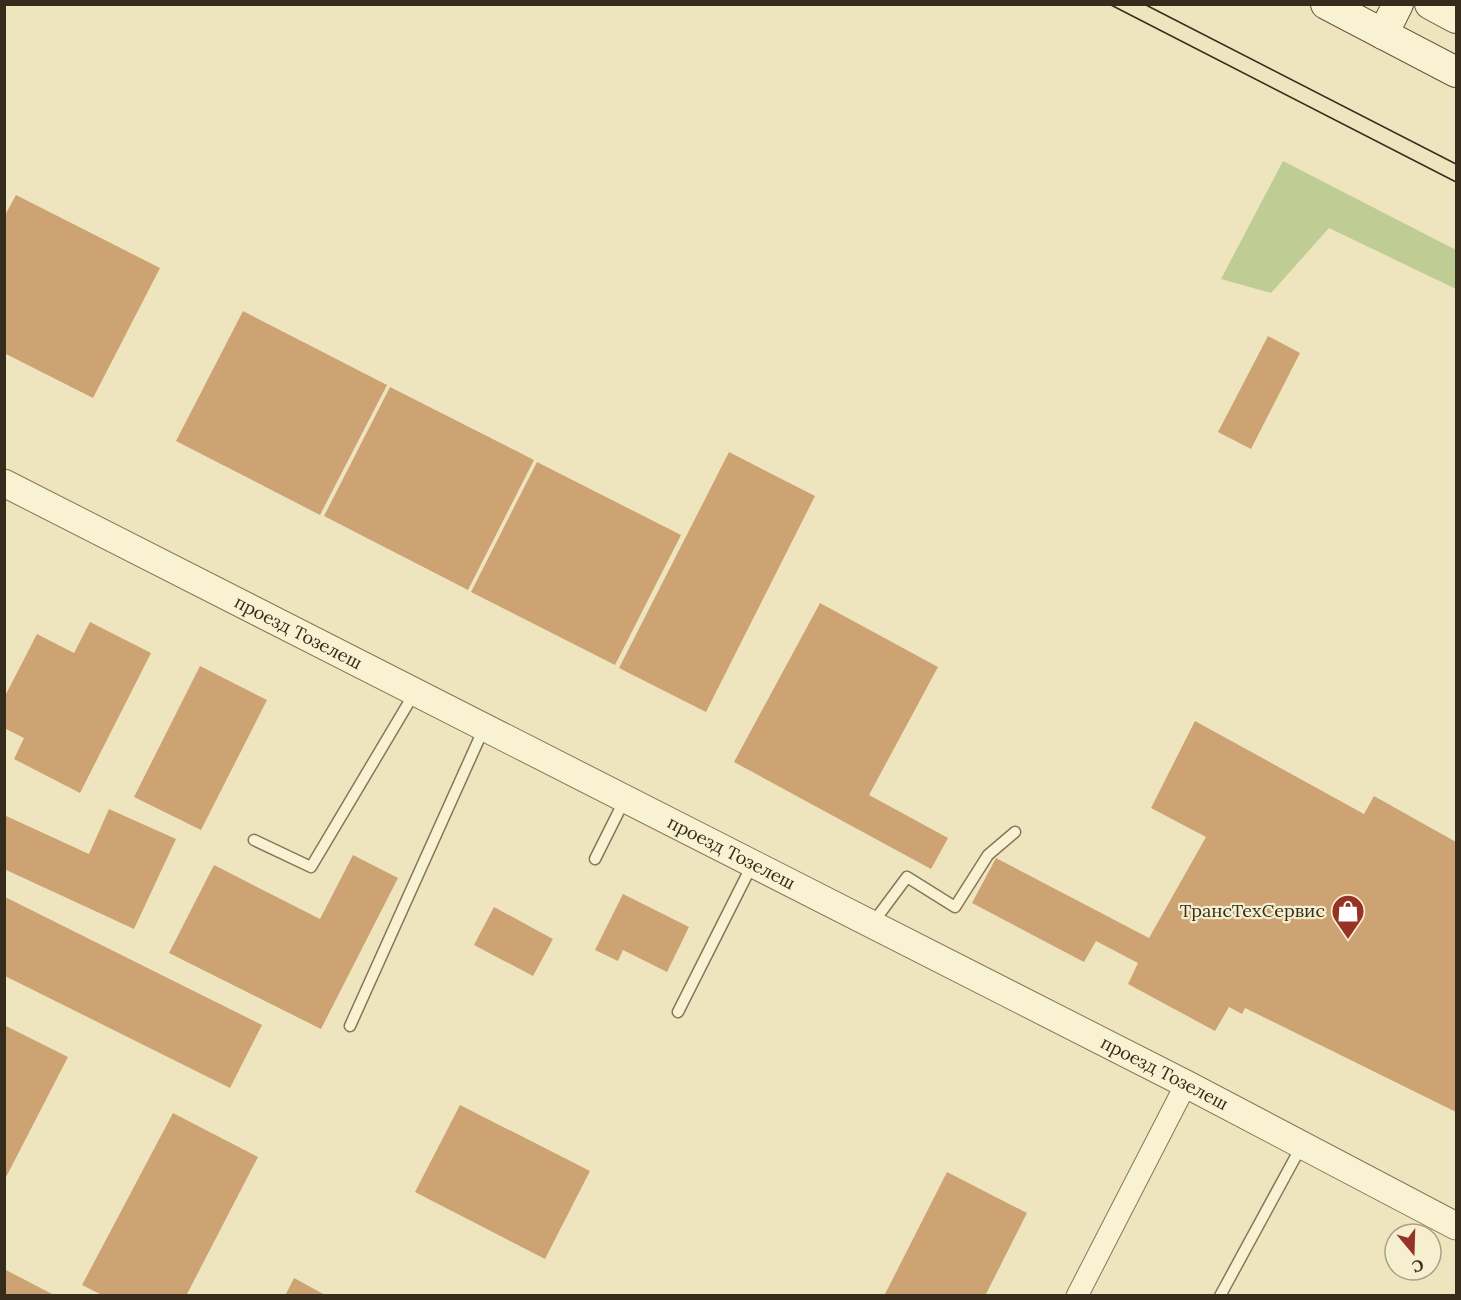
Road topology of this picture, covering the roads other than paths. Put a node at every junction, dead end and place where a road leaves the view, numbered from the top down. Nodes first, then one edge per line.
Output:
1 (1326, 4) edge
2 (1398, 4) edge
3 (1430, 4) edge
4 (1456, 18) edge
5 (1383, 34) junction
6 (1456, 72) edge
7 (4, 483) edge
8 (415, 692) junction
9 (484, 727) junction
10 (625, 799) junction
11 (1015, 832) dead end
12 (254, 840) dead end
13 (595, 859) dead end
14 (752, 864) junction
15 (872, 924) junction
16 (678, 1012) dead end
17 (350, 1026) dead end
18 (1186, 1084) junction
19 (1302, 1145) junction
20 (1456, 1226) edge
21 (1077, 1296) edge
22 (1220, 1296) edge

1 - 5 main road
2 - 5 main road
3 - 4 main road
5 - 6 main road
7 - 8 street, проезд Тозелеш
8 - 9 street, проезд Тозелеш
8 - 12 lane
9 - 10 street, проезд Тозелеш
9 - 17 lane
10 - 13 lane
10 - 14 street, проезд Тозелеш
11 - 15 lane
14 - 15 street, проезд Тозелеш
14 - 16 lane
15 - 18 street, проезд Тозелеш
18 - 19 street, проезд Тозелеш
18 - 21 street
19 - 20 street, проезд Тозелеш
19 - 22 lane

